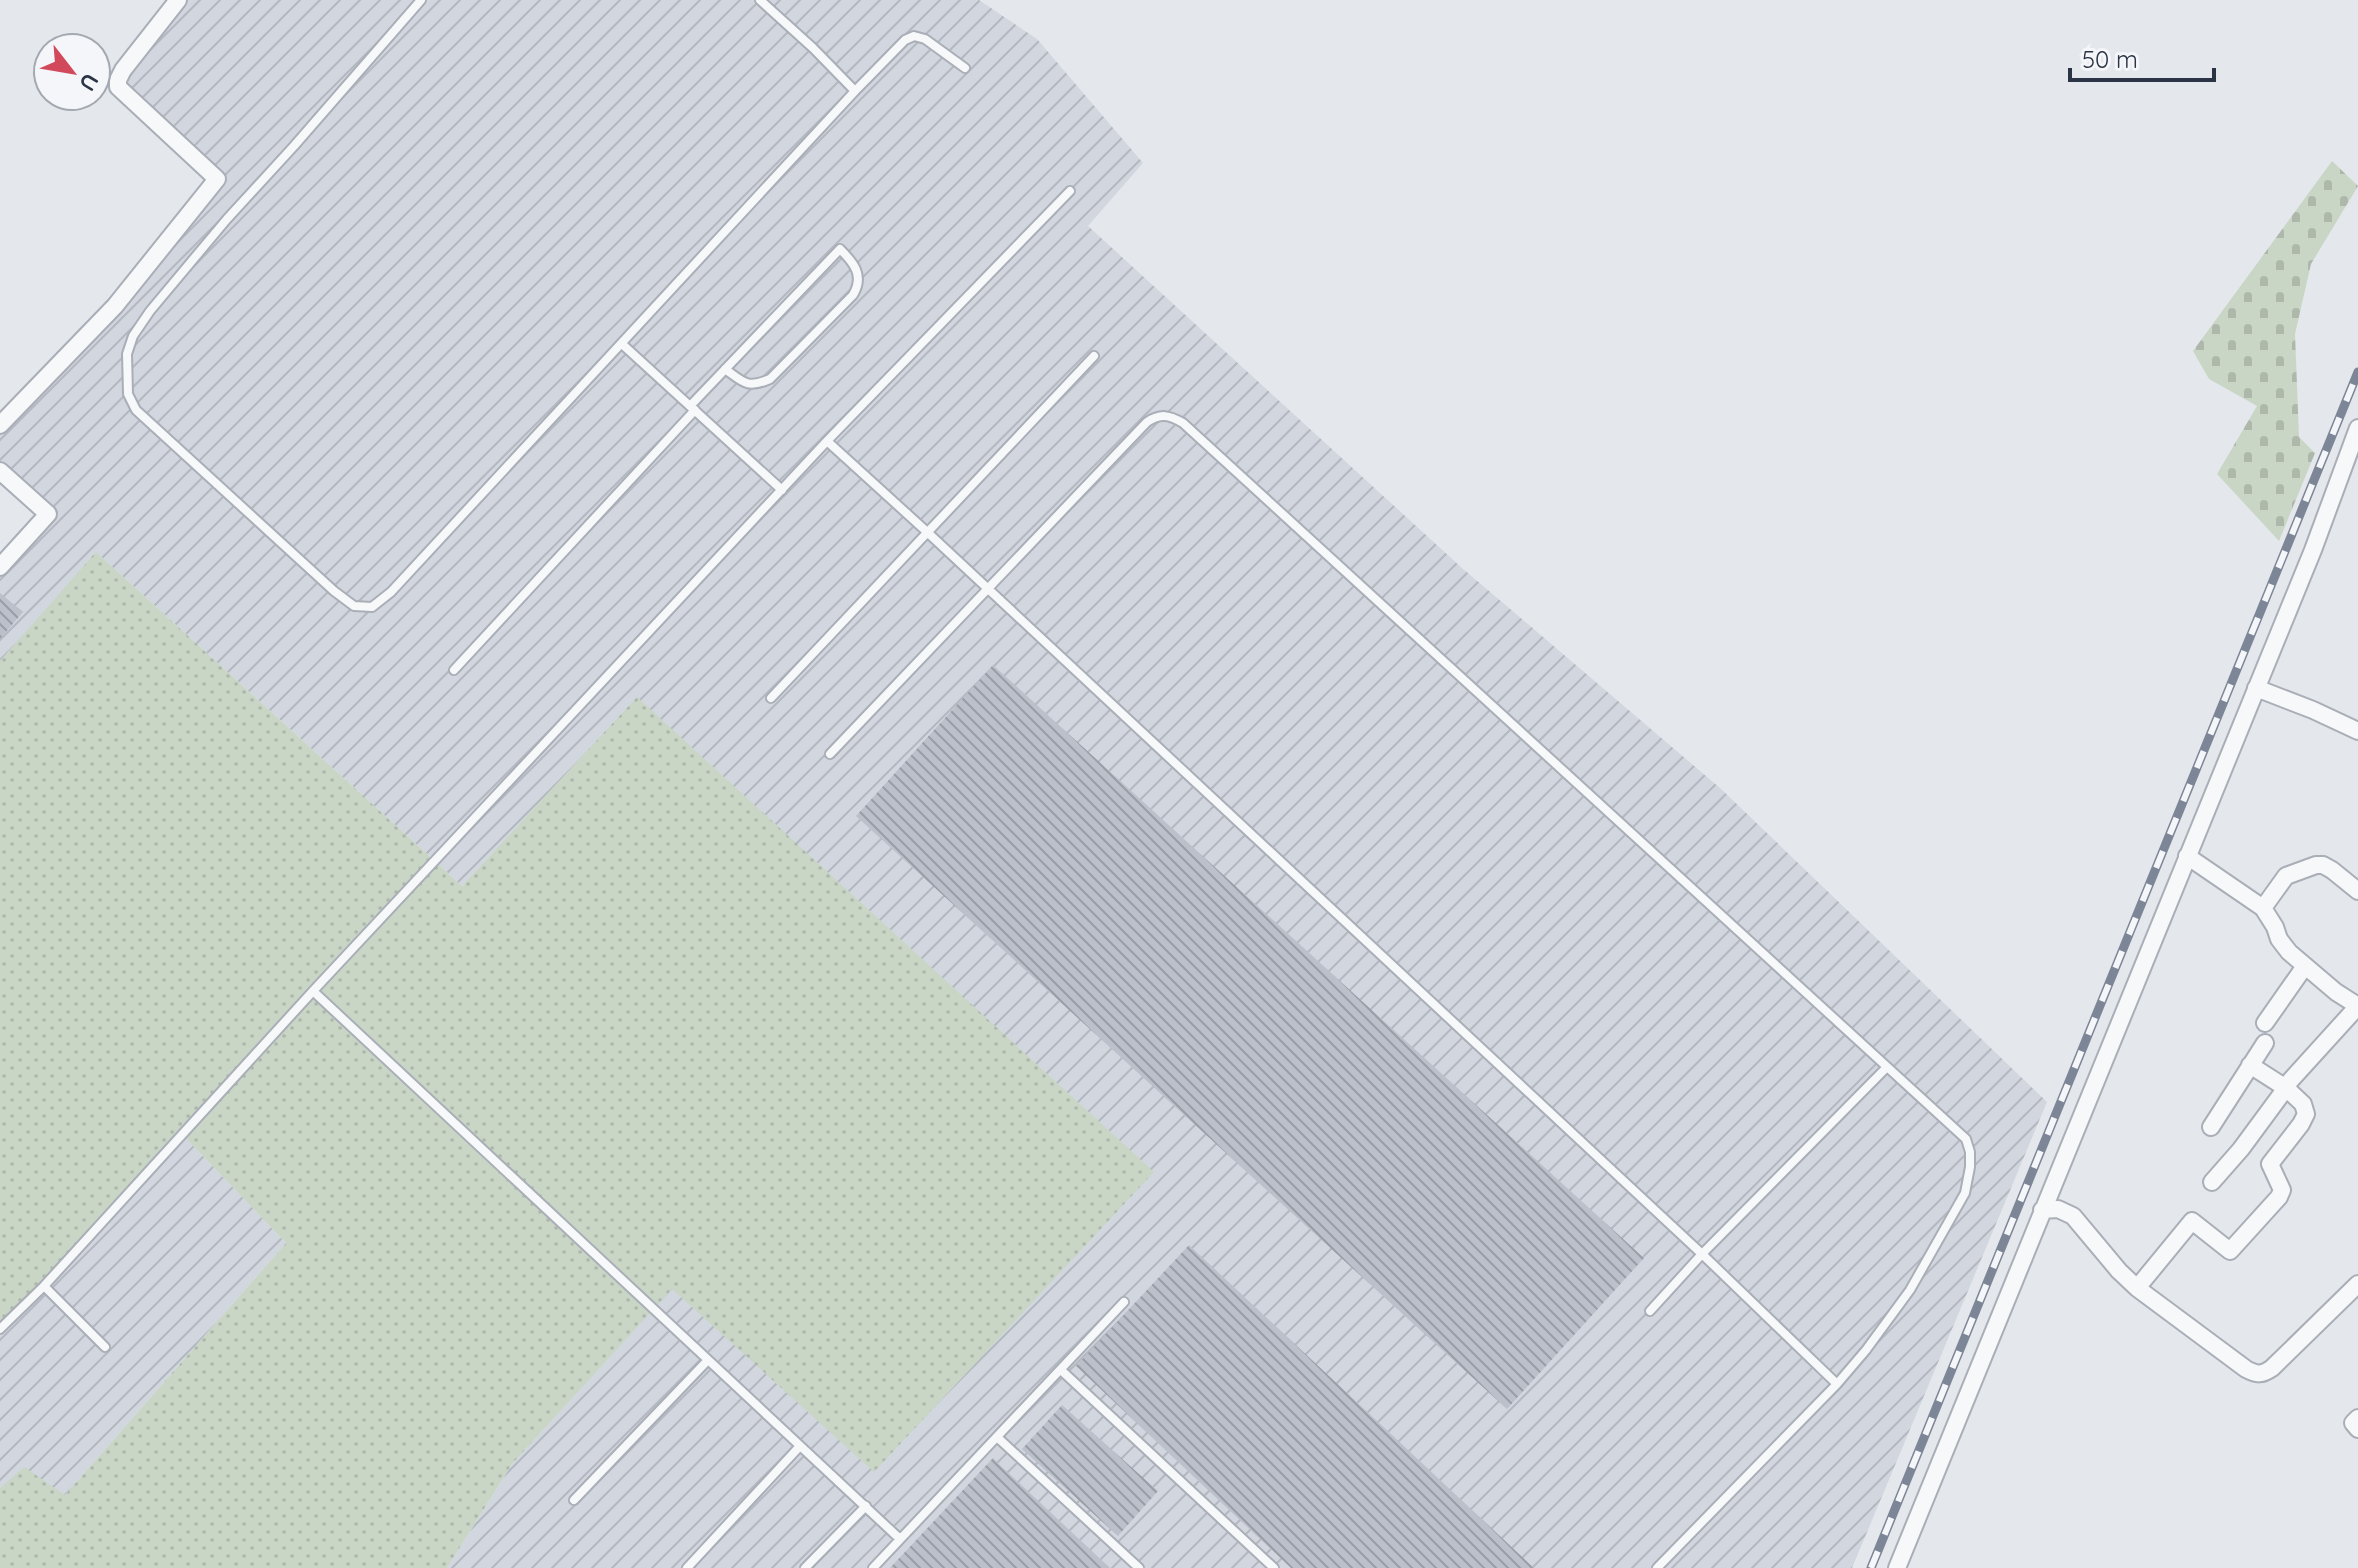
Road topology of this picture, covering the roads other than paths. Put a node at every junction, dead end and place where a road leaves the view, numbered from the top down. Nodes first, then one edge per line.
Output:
1 (178, 0) edge
2 (421, 0) edge
3 (760, 0) edge
4 (965, 68) dead end
5 (855, 91) junction
6 (1070, 191) dead end
7 (622, 344) junction
8 (1094, 356) dead end
9 (725, 369) junction
10 (693, 408) junction
11 (0, 425) edge
12 (2357, 431) edge
13 (827, 441) junction
14 (0, 471) edge
15 (782, 490) junction
16 (926, 531) junction
17 (0, 567) edge
18 (988, 590) junction
19 (454, 670) dead end
20 (2256, 688) junction
21 (771, 698) dead end
22 (2358, 731) edge
23 (830, 754) dead end
24 (2187, 856) junction
25 (2358, 891) edge
26 (2263, 908) junction
27 (2305, 966) junction
28 (313, 991) junction
29 (2358, 1006) edge
30 (2265, 1023) dead end
31 (2265, 1043) dead end
32 (2250, 1065) junction
33 (1887, 1067) junction
34 (2286, 1088) junction
35 (2211, 1127) dead end
36 (2212, 1182) dead end
37 (2042, 1210) junction
38 (1702, 1254) junction
39 (2358, 1284) edge
40 (44, 1286) junction
41 (2137, 1288) junction
42 (1124, 1302) dead end
43 (1650, 1311) dead end
44 (0, 1329) edge
45 (105, 1347) dead end
46 (708, 1360) junction
47 (1061, 1370) junction
48 (1837, 1384) junction
49 (2358, 1418) edge
50 (2358, 1429) edge
51 (997, 1437) junction
52 (800, 1446) junction
53 (574, 1500) dead end
54 (866, 1506) junction
55 (900, 1539) junction
56 (687, 1568) edge
57 (805, 1568) edge
58 (873, 1568) edge
59 (1139, 1568) edge
60 (1274, 1568) edge
61 (1657, 1568) edge
62 (1897, 1568) edge

1 - 11 street
2 - 7 lane
3 - 5 lane
4 - 5 lane
5 - 7 lane
6 - 13 lane
7 - 10 lane
8 - 16 lane
9 - 9 lane
9 - 10 lane
10 - 15 lane
10 - 19 lane
12 - 20 street
13 - 15 lane
13 - 16 lane
14 - 17 street
15 - 28 lane
16 - 18 lane
16 - 21 lane
18 - 23 lane
18 - 33 lane
18 - 38 lane
20 - 22 street
20 - 24 street
24 - 26 street
24 - 37 street
25 - 26 street
26 - 27 street
27 - 29 street
27 - 30 street
28 - 40 lane
28 - 46 lane
29 - 34 street
31 - 32 street
32 - 34 street
32 - 35 street
33 - 38 lane
33 - 48 lane
34 - 36 street
34 - 41 street
37 - 41 street
37 - 62 street
38 - 43 lane
38 - 48 lane
39 - 41 street
40 - 44 lane
40 - 45 lane
42 - 47 lane
46 - 52 lane
46 - 53 lane
47 - 51 lane
47 - 60 lane
48 - 61 lane
49 - 50 street
51 - 55 lane
51 - 59 lane
52 - 54 lane
52 - 56 lane
54 - 55 lane
54 - 57 lane
55 - 58 lane

